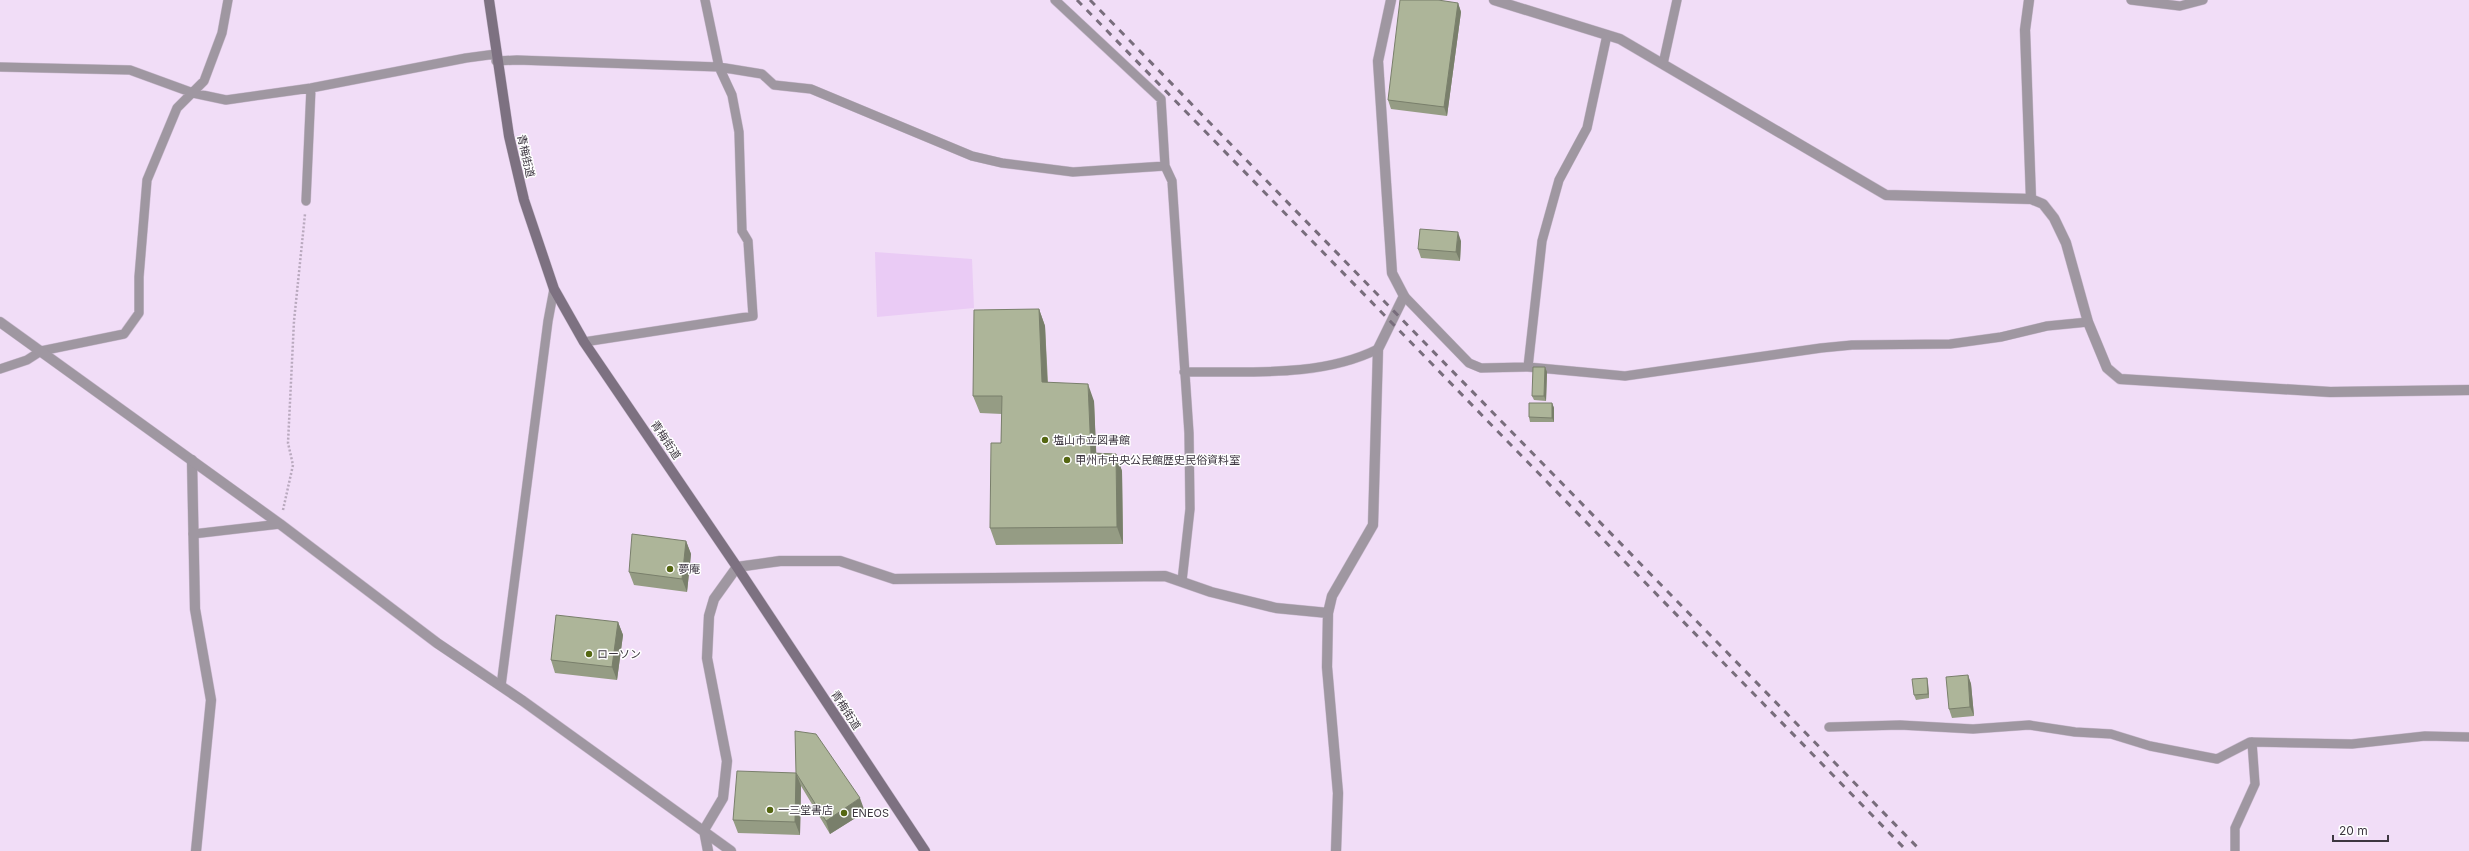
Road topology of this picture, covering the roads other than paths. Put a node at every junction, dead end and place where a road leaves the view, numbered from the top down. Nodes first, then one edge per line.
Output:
1 (228, 0) edge
2 (489, 0) edge
3 (705, 0) edge
4 (1055, 0) edge
5 (1391, 0) edge
6 (1494, 0) edge
7 (1677, 0) edge
8 (2029, 0) edge
9 (2131, 0) edge
10 (2203, 0) edge
11 (1608, 35) junction
12 (496, 58) junction
13 (1663, 64) junction
14 (0, 67) edge
15 (718, 67) junction
16 (311, 88) junction
17 (193, 93) junction
18 (1165, 166) junction
19 (2031, 199) junction
20 (306, 201) road end
21 (554, 289) junction
22 (1404, 296) junction
23 (0, 322) edge
24 (2088, 322) junction
25 (584, 342) junction
26 (1378, 349) junction
27 (41, 351) junction
28 (1528, 367) junction
29 (0, 369) edge
30 (1184, 372) junction
31 (2469, 390) edge
32 (192, 460) junction
33 (280, 524) junction
34 (193, 534) junction
35 (737, 566) junction
36 (1182, 581) junction
37 (1328, 613) junction
38 (501, 686) junction
39 (1829, 727) dead end
40 (2469, 738) edge
41 (2252, 742) junction
42 (704, 830) junction
43 (196, 851) edge
44 (708, 851) edge
45 (731, 851) edge
46 (925, 851) edge
47 (1336, 851) edge
48 (2235, 851) edge

1 - 17 lane
2 - 12 main road, 青梅街道
3 - 15 lane
4 - 18 lane
5 - 22 street
6 - 11 street
7 - 13 lane
8 - 19 street
9 - 10 lane
11 - 13 street
11 - 28 lane
12 - 15 lane
12 - 16 lane
12 - 21 main road, 青梅街道
13 - 19 street
14 - 17 lane
15 - 18 lane
15 - 25 lane
16 - 17 lane
16 - 20 lane
17 - 27 lane
18 - 30 lane
19 - 24 street
21 - 25 main road, 青梅街道
21 - 38 lane
22 - 26 street
22 - 28 lane
23 - 27 street
24 - 28 lane
24 - 31 street
25 - 35 main road, 青梅街道
26 - 30 lane
26 - 37 street
27 - 29 lane
27 - 32 street
30 - 36 lane
32 - 33 street
32 - 34 street
33 - 34 lane
33 - 38 street
34 - 43 street
35 - 36 street
35 - 42 street
35 - 46 main road, 青梅街道
36 - 37 street
37 - 47 street
38 - 42 street
39 - 41 lane
40 - 41 lane
41 - 48 lane
42 - 44 street
42 - 45 street

